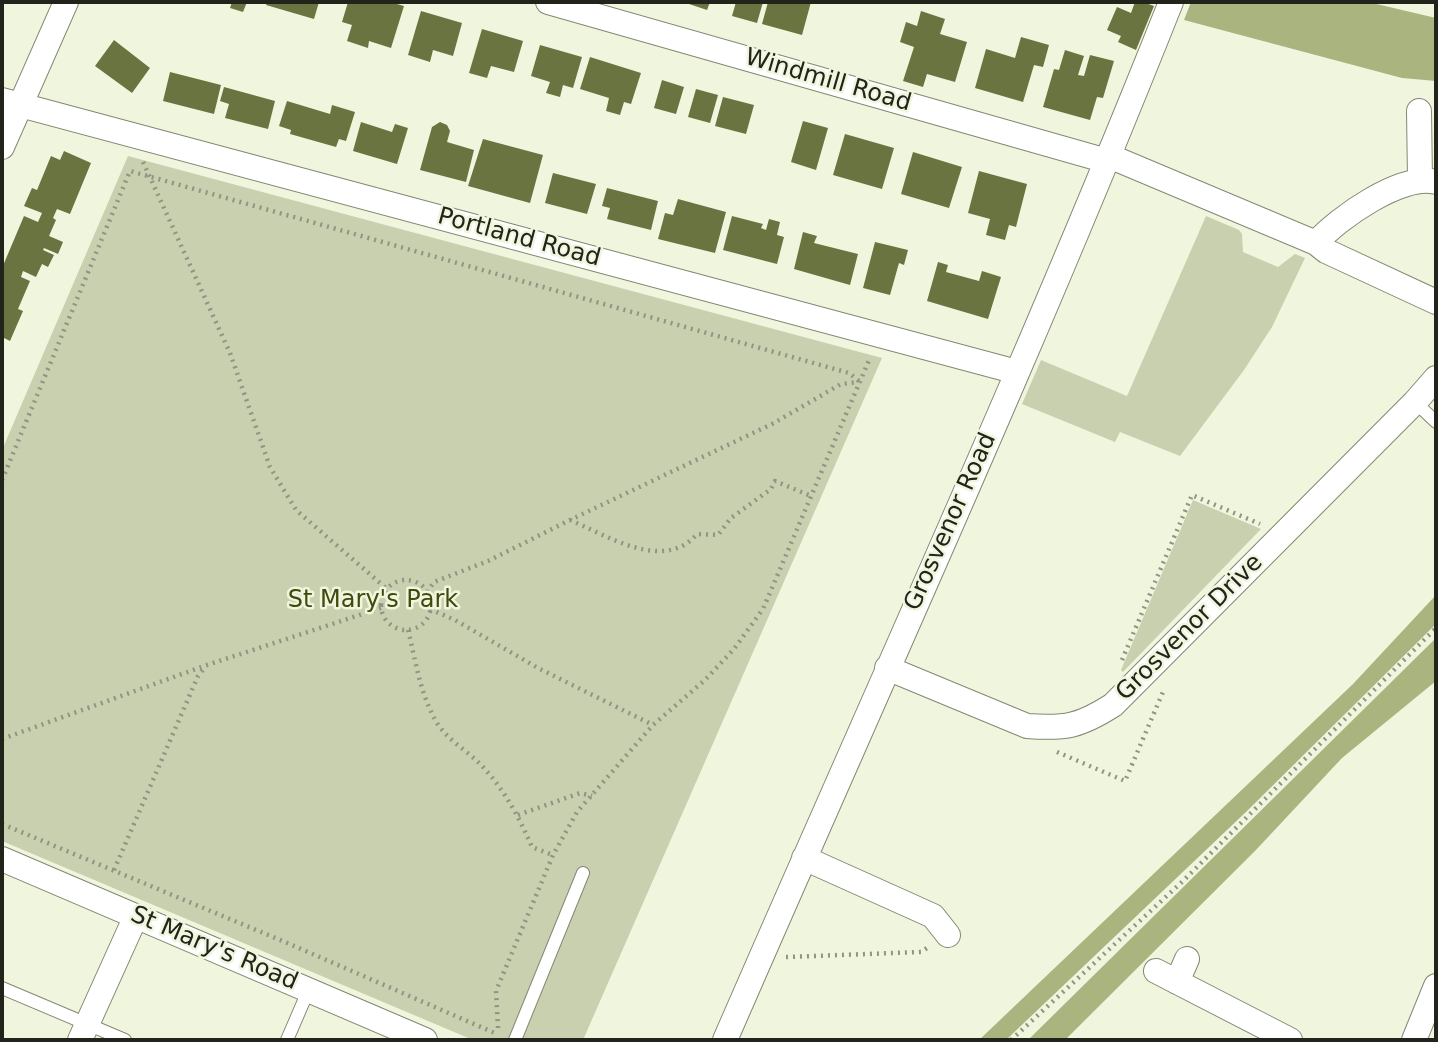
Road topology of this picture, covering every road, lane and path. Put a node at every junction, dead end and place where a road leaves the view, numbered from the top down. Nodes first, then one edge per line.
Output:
1 (66, 2) edge
2 (548, 2) edge
3 (1171, 2) edge
4 (11, 103) edge
5 (1419, 111) dead end
6 (133, 135) junction
7 (2, 147) edge
8 (1108, 158) junction
9 (148, 176) junction
10 (1428, 181) edge
11 (1316, 243) junction
12 (1436, 302) edge
13 (879, 335) junction
14 (1017, 372) junction
15 (1436, 378) edge
16 (860, 382) junction
17 (1415, 402) junction
18 (1436, 422) edge
19 (2, 480) edge
20 (811, 496) junction
21 (570, 520) junction
22 (1284, 534) junction
23 (387, 589) junction
24 (427, 592) junction
25 (381, 608) junction
26 (430, 609) junction
27 (1436, 628) edge
28 (408, 630) junction
29 (207, 665) junction
30 (1152, 666) junction
31 (887, 668) junction
32 (1124, 694) junction
33 (653, 725) junction
34 (1027, 726) junction
35 (2, 739) edge
36 (592, 796) junction
37 (517, 815) junction
38 (2, 824) edge
39 (553, 855) junction
40 (804, 858) junction
41 (2, 859) edge
42 (114, 870) junction
43 (583, 873) dead end
44 (136, 916) junction
45 (948, 935) joint
46 (761, 958) junction
47 (1173, 971) dead end
48 (1436, 986) edge
49 (2, 988) edge
50 (309, 989) junction
51 (84, 1032) edge
52 (125, 1040) edge
53 (287, 1040) edge
54 (425, 1040) edge
55 (515, 1040) edge
56 (725, 1040) edge
57 (1011, 1040) edge
58 (1290, 1040) edge
59 (1414, 1040) edge

1 - 4 street
2 - 8 street, Windmill Road
3 - 8 street, Grosvenor Road
4 - 6 street, Portland Road
4 - 7 street
5 - 10 street
6 - 9 path
6 - 13 street, Portland Road
8 - 11 street, Windmill Road
8 - 14 street, Grosvenor Road
9 - 16 path
9 - 19 path
9 - 23 path
10 - 11 street
11 - 12 street, Windmill Road
13 - 14 street, Portland Road
13 - 16 path
14 - 31 street, Grosvenor Road
15 - 17 street, Grosvenor Drive
16 - 20 path
16 - 21 path
17 - 18 lane
17 - 22 street, Grosvenor Drive
20 - 21 path
20 - 33 path
21 - 24 path
22 - 30 street, Grosvenor Drive
22 - 32 path
23 - 24 path
23 - 25 path
24 - 26 path
25 - 28 path
25 - 29 path
26 - 28 path
26 - 33 path
27 - 57 path
28 - 37 path
29 - 35 path
29 - 42 path
30 - 32 street, Grosvenor Drive
30 - 34 path
31 - 34 street, Grosvenor Drive
31 - 40 street, Grosvenor Road
32 - 34 street, Grosvenor Drive
33 - 36 path
36 - 37 path
36 - 39 path
37 - 39 path
38 - 42 path
39 - 42 path
40 - 45 street
40 - 46 street, Grosvenor Road
41 - 44 street, St Mary's Road
43 - 55 lane
44 - 50 street, St Mary's Road
44 - 51 street
45 - 46 path
46 - 56 street, Grosvenor Road
47 - 58 street
48 - 59 street
49 - 51 lane
50 - 53 lane
50 - 54 street, St Mary's Road
51 - 52 lane

